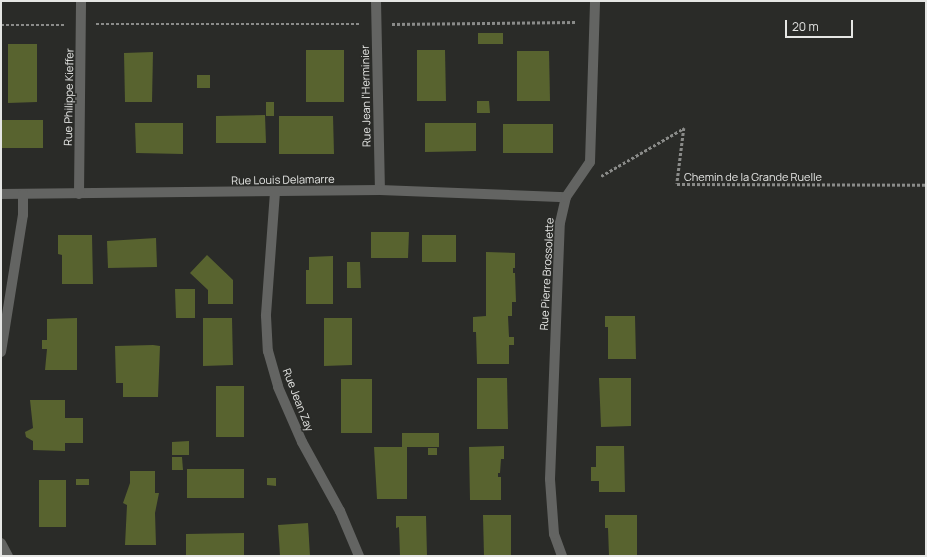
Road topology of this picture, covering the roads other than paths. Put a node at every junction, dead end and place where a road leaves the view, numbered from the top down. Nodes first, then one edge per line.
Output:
1 (81, 1) edge
2 (376, 1) edge
3 (595, 1) edge
4 (380, 190) junction
5 (275, 192) junction
6 (1, 194) edge
7 (23, 194) junction
8 (79, 194) junction
9 (566, 197) junction
10 (1, 352) edge
11 (1, 543) edge
12 (8, 556) edge
13 (359, 556) edge
14 (562, 556) edge

1 - 8 street, Rue Philippe Kieffer
2 - 4 street, Rue Jean l'Herminier
3 - 9 street, Rue Pierre Brossolette
4 - 5 street, Rue Louis Delamarre
4 - 9 street, Rue Louis Delamarre
5 - 8 street, Rue Louis Delamarre
5 - 13 street, Rue Jean Zay
6 - 7 street, Rue Louis Delamarre
7 - 8 street, Rue Louis Delamarre
7 - 10 street
9 - 14 street, Rue Pierre Brossolette
11 - 12 street

